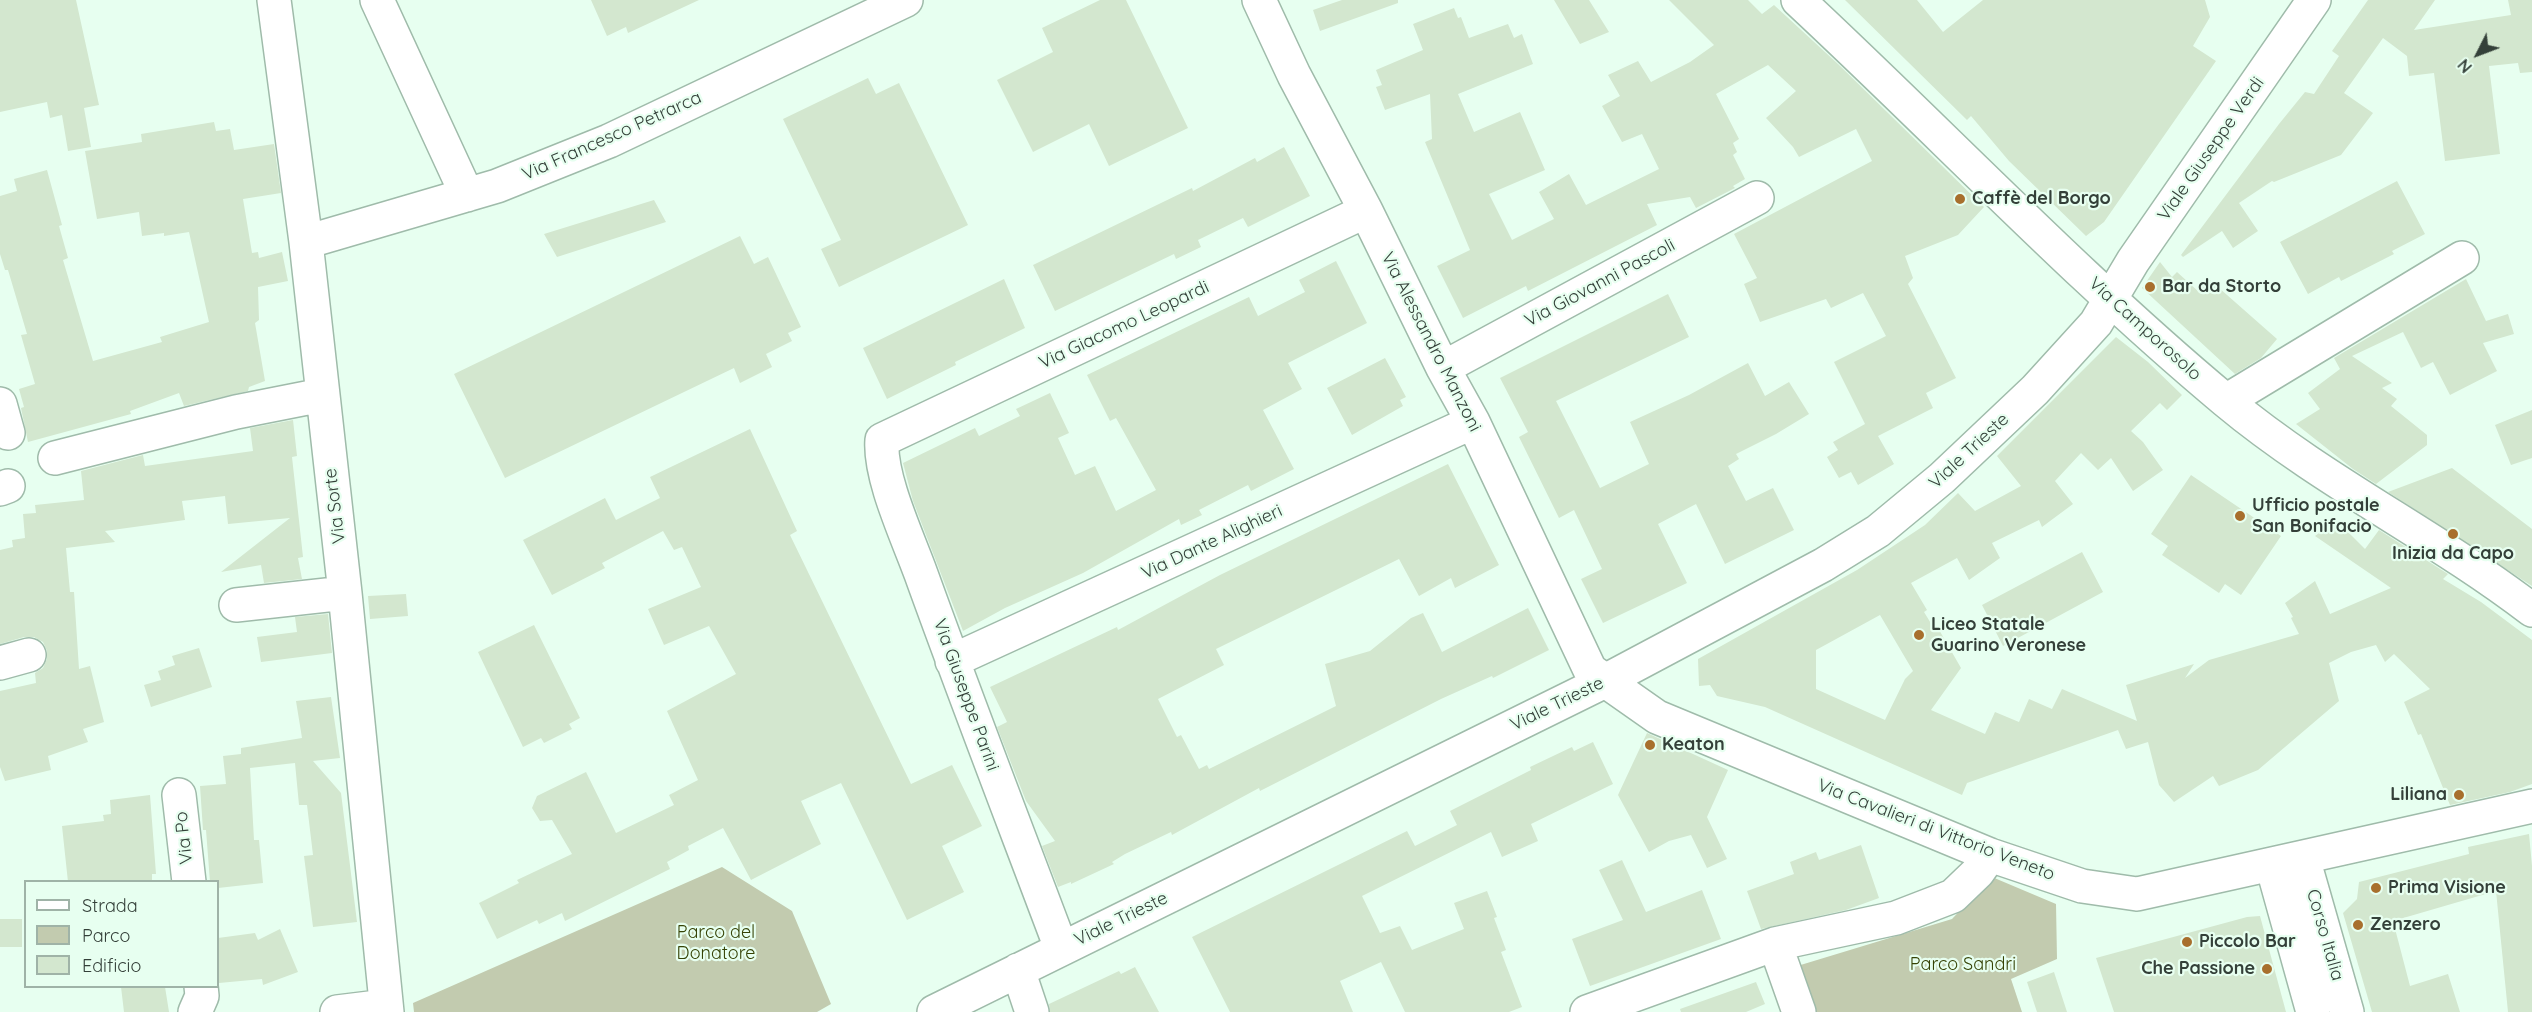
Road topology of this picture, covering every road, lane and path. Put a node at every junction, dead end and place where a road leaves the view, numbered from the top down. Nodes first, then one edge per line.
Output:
1 (274, 0) edge
2 (377, 0) edge
3 (906, 0) edge
4 (1259, 0) edge
5 (1798, 0) edge
6 (2314, 0) edge
7 (467, 195) junction
8 (1757, 198) dead end
9 (1366, 211) junction
10 (306, 242) junction
11 (2462, 258) dead end
12 (2111, 299) junction
13 (1443, 368) junction
14 (322, 395) junction
15 (2226, 401) junction
16 (1473, 422) junction
17 (882, 440) joint
18 (56, 458) dead end
19 (345, 593) junction
20 (236, 605) dead end
21 (2532, 610) edge
22 (952, 661) junction
23 (1605, 681) junction
24 (179, 795) dead end
25 (2532, 806) edge
26 (1990, 855) junction
27 (2287, 862) junction
28 (189, 880) edge
29 (1775, 944) junction
30 (1061, 948) junction
31 (1018, 970) junction
32 (201, 988) edge
33 (386, 1009) edge
34 (195, 1012) edge
35 (337, 1012) edge
36 (934, 1012) edge
37 (1032, 1012) edge
38 (1587, 1012) edge
39 (1799, 1012) edge
40 (2313, 1012) edge
41 (2347, 1012) edge

1 - 10 street, Via Sorte
2 - 7 street
3 - 7 street, Via Francesco Petrarca
4 - 9 street, Via Alessandro Manzoni
5 - 12 street, Via Camporosolo
6 - 12 street, Viale Giuseppe Verdi
7 - 10 street, Via Francesco Petrarca
8 - 13 street, Via Giovanni Pascoli
9 - 13 street, Via Alessandro Manzoni
9 - 17 street, Via Giacomo Leopardi
10 - 14 street, Via Sorte
11 - 15 street
12 - 15 street, Via Camporosolo
12 - 23 street, Viale Trieste
13 - 16 street, Via Alessandro Manzoni
14 - 18 street
14 - 19 street, Via Sorte
15 - 21 street, Via Camporosolo
16 - 22 street, Via Dante Alighieri
16 - 23 street, Via Alessandro Manzoni
17 - 22 street, Via Giuseppe Parini
19 - 20 street
19 - 33 street, Via Sorte
22 - 30 street, Via Giuseppe Parini
23 - 26 street, Via Cavalieri di Vittorio Veneto
23 - 30 street, Viale Trieste
24 - 28 street, Via Po
25 - 27 street, Via Cavalieri di Vittorio Veneto
26 - 27 street, Via Cavalieri di Vittorio Veneto
26 - 29 street
27 - 40 street, Corso Italia
27 - 41 street, Corso Italia
29 - 38 street
29 - 39 street
30 - 31 street, Viale Trieste
31 - 36 street, Viale Trieste
31 - 37 street
32 - 34 street
33 - 35 street

